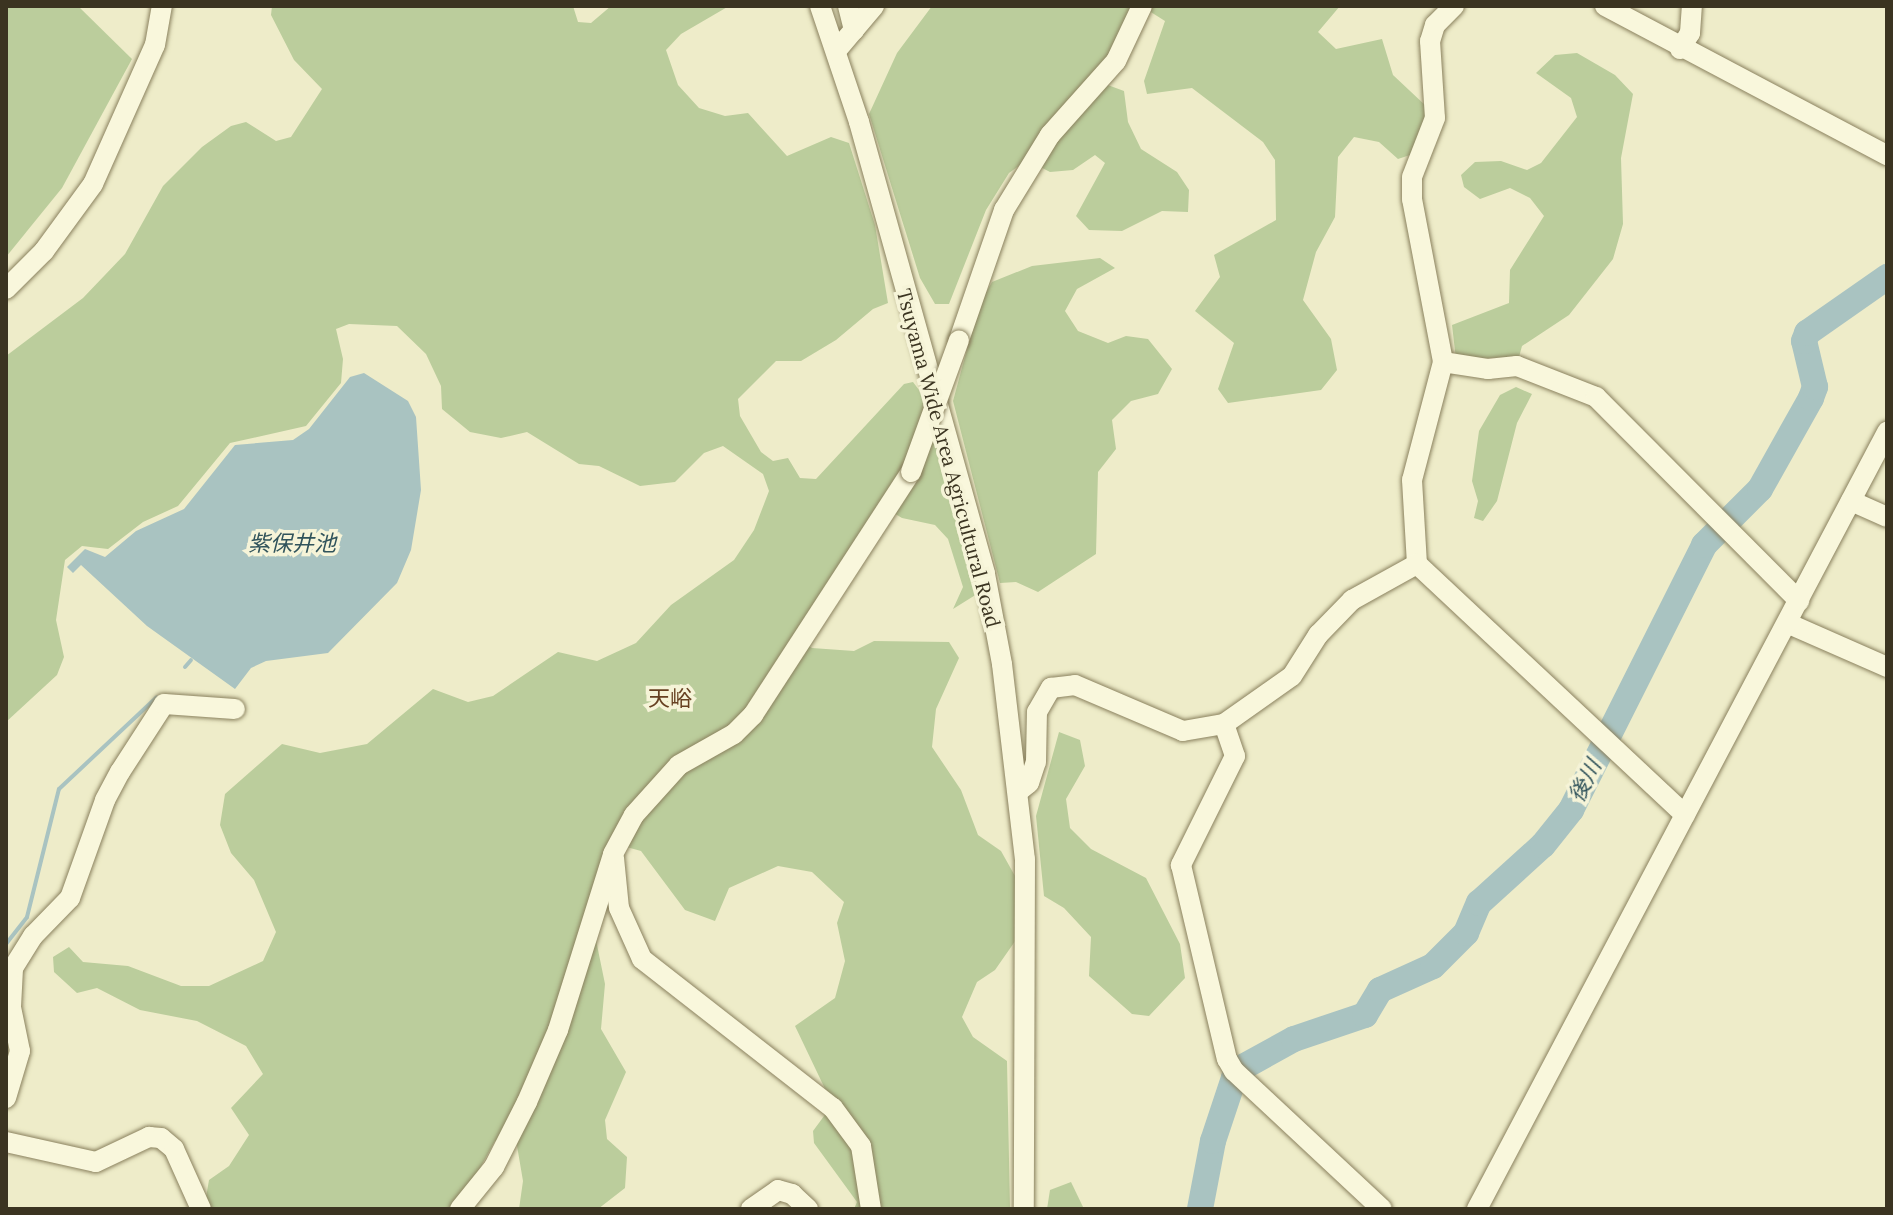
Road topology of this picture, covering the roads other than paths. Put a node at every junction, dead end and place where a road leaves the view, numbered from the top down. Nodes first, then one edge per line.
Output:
1 (162, 6) edge
2 (820, 6) edge
3 (848, 6) edge
4 (874, 6) edge
5 (1142, 6) edge
6 (1454, 6) edge
7 (1605, 6) edge
8 (1692, 6) edge
9 (854, 30) junction
10 (1680, 49) junction
11 (836, 51) junction
12 (1887, 155) edge
13 (6, 289) edge
14 (1443, 362) junction
15 (1887, 432) edge
16 (1851, 501) junction
17 (1887, 517) edge
18 (1417, 564) junction
19 (1799, 601) junction
20 (1787, 623) junction
21 (1887, 667) edge
22 (235, 709) dead end
23 (1224, 724) junction
24 (1020, 790) junction
25 (1685, 815) junction
26 (613, 854) junction
27 (6, 1098) edge
28 (6, 1142) edge
29 (201, 1209) edge
30 (460, 1209) edge
31 (751, 1209) edge
32 (808, 1209) edge
33 (871, 1209) edge
34 (1024, 1209) edge
35 (1382, 1209) edge
36 (1477, 1209) edge

1 - 13 street
2 - 11 street, Tsuyama Wide Area Agricultural Road
3 - 9 street
4 - 9 street
5 - 26 street, bridge
6 - 14 street
7 - 10 street
8 - 10 street
9 - 11 street
10 - 12 street
11 - 24 street, Tsuyama Wide Area Agricultural Road
14 - 18 street
14 - 19 street
15 - 16 street
16 - 17 street
16 - 19 street
18 - 23 street
18 - 25 street
19 - 20 street
20 - 21 street
20 - 25 street
22 - 27 street
23 - 24 street
23 - 35 street
24 - 34 street, Tsuyama Wide Area Agricultural Road
25 - 36 street
26 - 30 street
26 - 33 street
28 - 29 street
31 - 32 street

